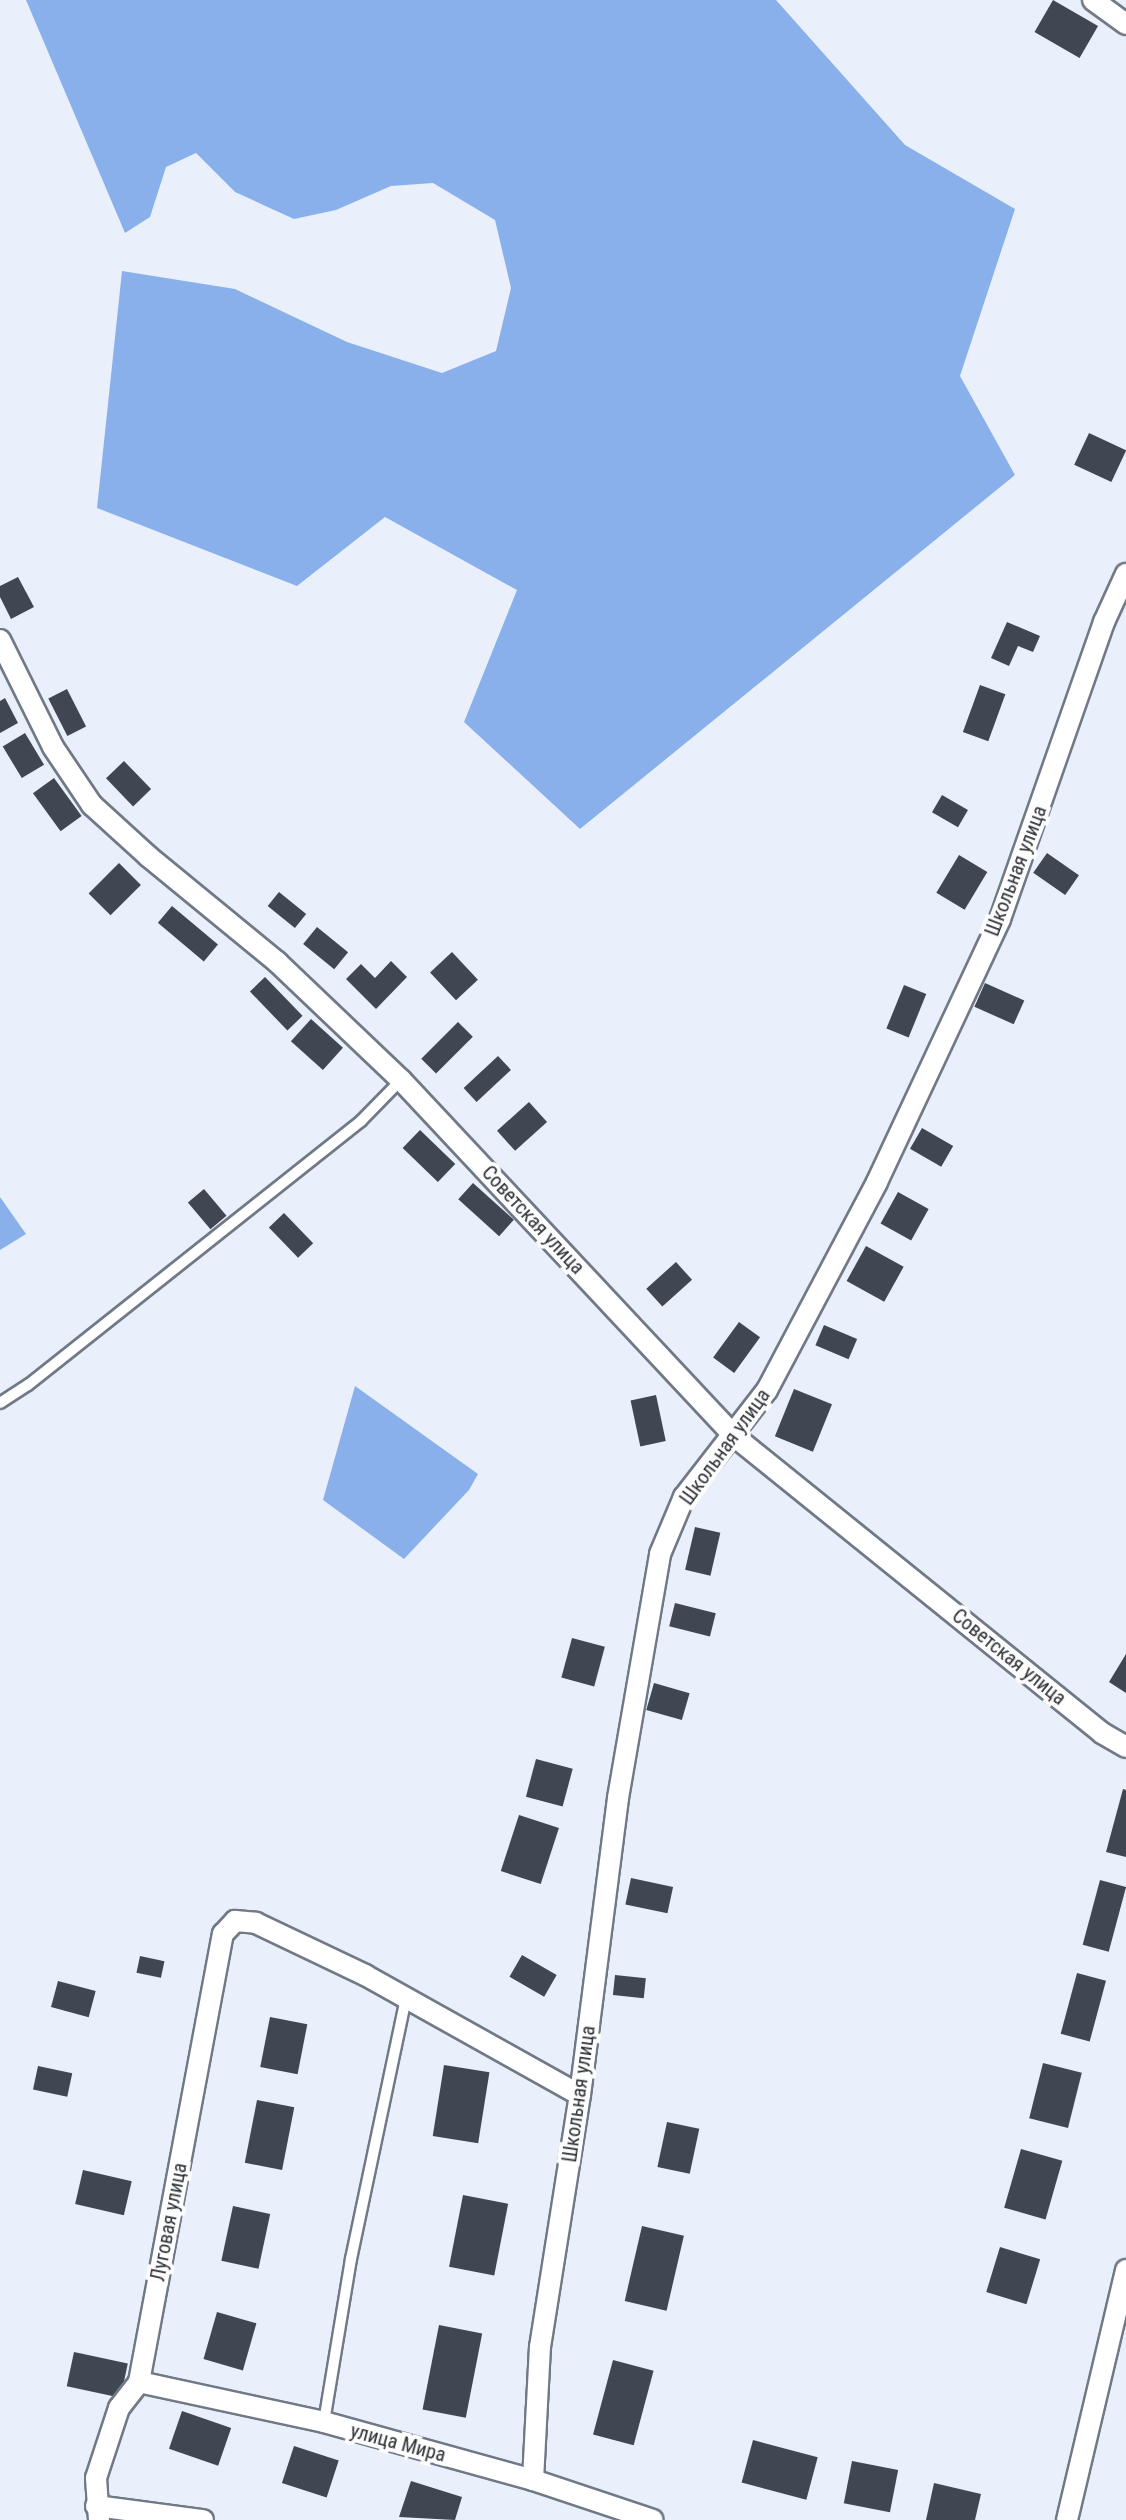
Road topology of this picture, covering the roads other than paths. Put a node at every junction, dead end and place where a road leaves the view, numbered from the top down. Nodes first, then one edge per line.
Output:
1 (1093, 0) edge
2 (1126, 24) edge
3 (1126, 574) edge
4 (0, 640) edge
5 (401, 1080) junction
6 (0, 1403) edge
7 (734, 1436) junction
8 (1126, 1747) edge
9 (406, 1998) junction
10 (580, 2095) junction
11 (1126, 2270) edge
12 (139, 2382) junction
13 (324, 2422) junction
14 (533, 2480) junction
15 (97, 2513) edge
16 (203, 2520) edge
17 (653, 2520) edge
18 (1067, 2520) edge

1 - 2 street
3 - 7 street, Школьная улица
4 - 5 street, Советская улица
5 - 6 lane
5 - 7 street, Советская улица
7 - 8 street, Советская улица
7 - 10 street, Школьная улица
9 - 10 street
9 - 12 street, Луговая улица
9 - 13 lane
10 - 14 street, Школьная улица
11 - 18 street
12 - 13 street, улица Мира
12 - 15 street, Луговая улица
13 - 14 street, улица Мира
14 - 17 street, улица Мира
15 - 16 street

